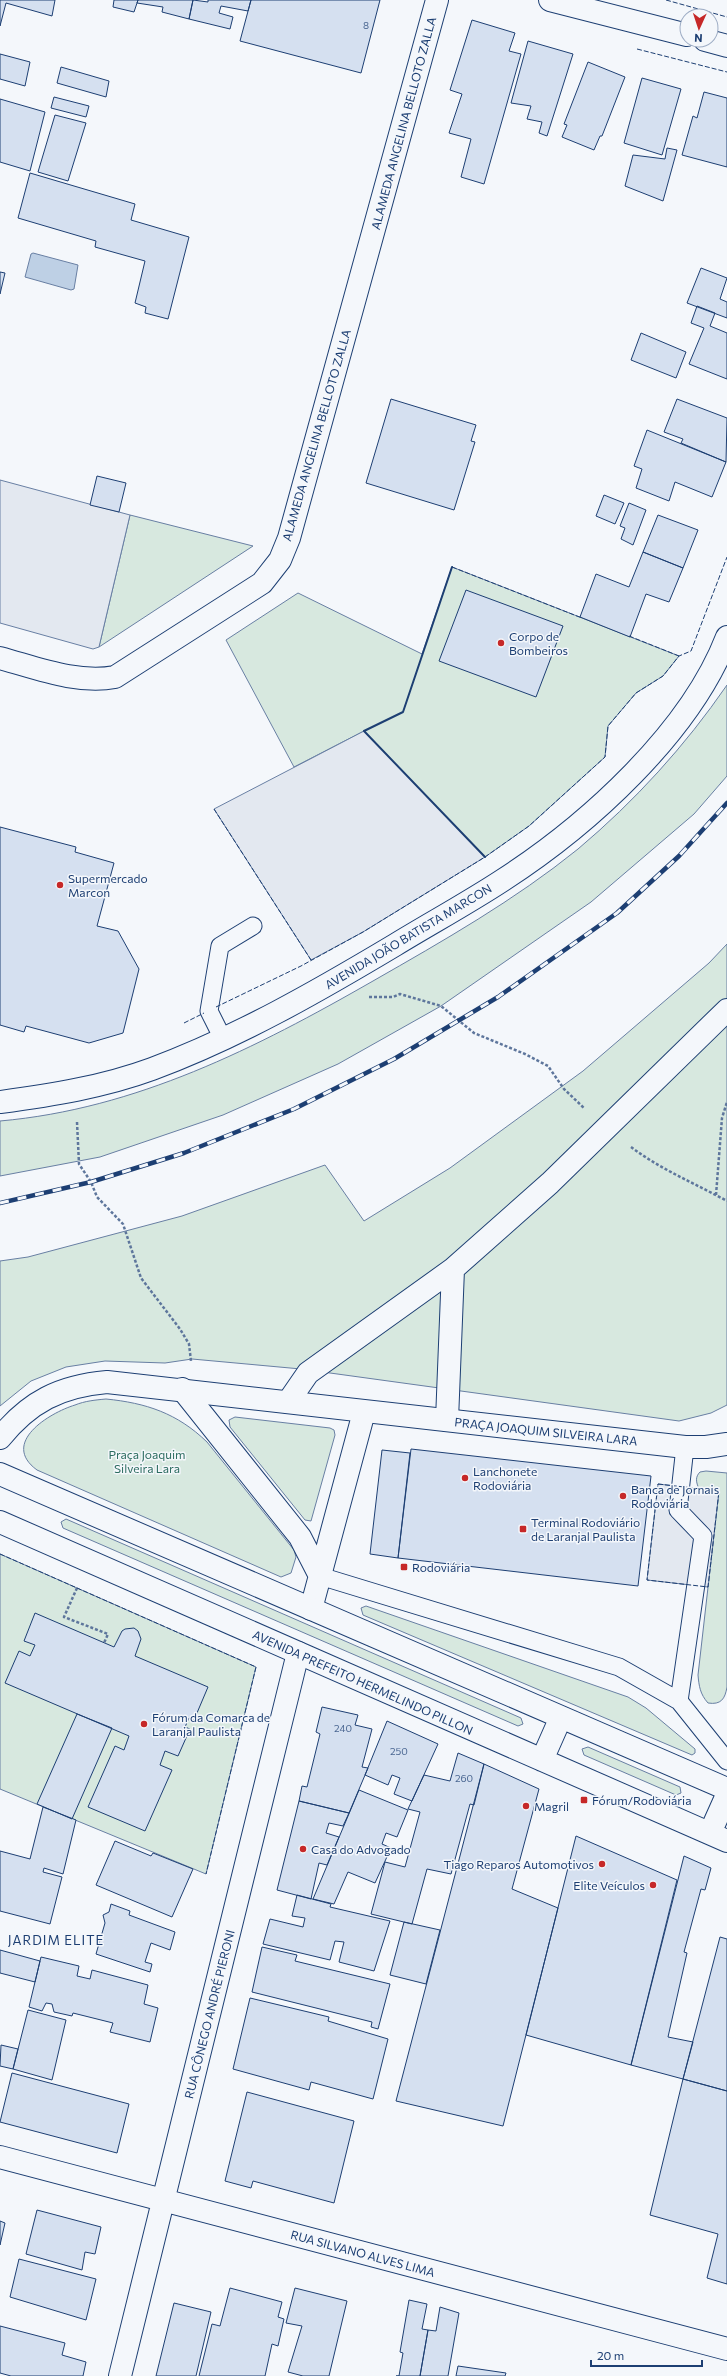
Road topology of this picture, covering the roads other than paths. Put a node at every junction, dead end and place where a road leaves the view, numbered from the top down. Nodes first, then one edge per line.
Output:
1 (437, 0) edge
2 (550, 0) edge
3 (679, 33) edge
4 (727, 637) edge
5 (0, 658) edge
6 (253, 926) dead end
7 (727, 1010) edge
8 (223, 1039) junction
9 (0, 1102) edge
10 (454, 1269) junction
11 (182, 1389) junction
12 (288, 1402) junction
13 (364, 1412) junction
14 (447, 1420) junction
15 (0, 1438) edge
16 (727, 1444) edge
17 (685, 1447) junction
18 (0, 1474) edge
19 (0, 1522) edge
20 (320, 1576) junction
21 (311, 1609) junction
22 (298, 1653) junction
23 (679, 1701) junction
24 (561, 1717) junction
25 (542, 1760) junction
26 (727, 1761) edge
27 (727, 1789) edge
28 (727, 1795) edge
29 (718, 1837) edge
30 (0, 2157) edge
31 (163, 2201) junction
32 (727, 2349) edge
33 (120, 2376) edge

1 - 5 street, ALAMEDA ANGELINA BELLOTO ZALLA
2 - 3 street
4 - 8 street, AVENIDA JOÃO BATISTA MARCON
6 - 8 lane
7 - 10 street
8 - 9 street, AVENIDA JOÃO BATISTA MARCON
10 - 12 street
10 - 14 street
11 - 12 street, PRAÇA JOAQUIM SILVEIRA LARA
11 - 15 street, PRAÇA JOAQUIM SILVEIRA LARA
11 - 20 street
12 - 13 street, PRAÇA JOAQUIM SILVEIRA LARA
13 - 14 street, PRAÇA JOAQUIM SILVEIRA LARA
13 - 20 street
14 - 17 street, PRAÇA JOAQUIM SILVEIRA LARA
16 - 17 street, PRAÇA JOAQUIM SILVEIRA LARA
17 - 23 lane
18 - 21 street
19 - 22 street, AVENIDA PREFEITO HERMELINDO PILLON
20 - 21 street
20 - 23 lane
21 - 24 street
22 - 25 street, AVENIDA PREFEITO HERMELINDO PILLON
22 - 31 street, RUA CÔNEGO ANDRÉ PIERONI
23 - 26 lane
24 - 25 street
24 - 27 street
25 - 29 street, AVENIDA PREFEITO HERMELINDO PILLON
28 - 29 street
30 - 31 street, RUA SILVANO ALVES LIMA
31 - 32 street, RUA SILVANO ALVES LIMA
31 - 33 street, RUA CÔNEGO ANDRÉ PIERONI

